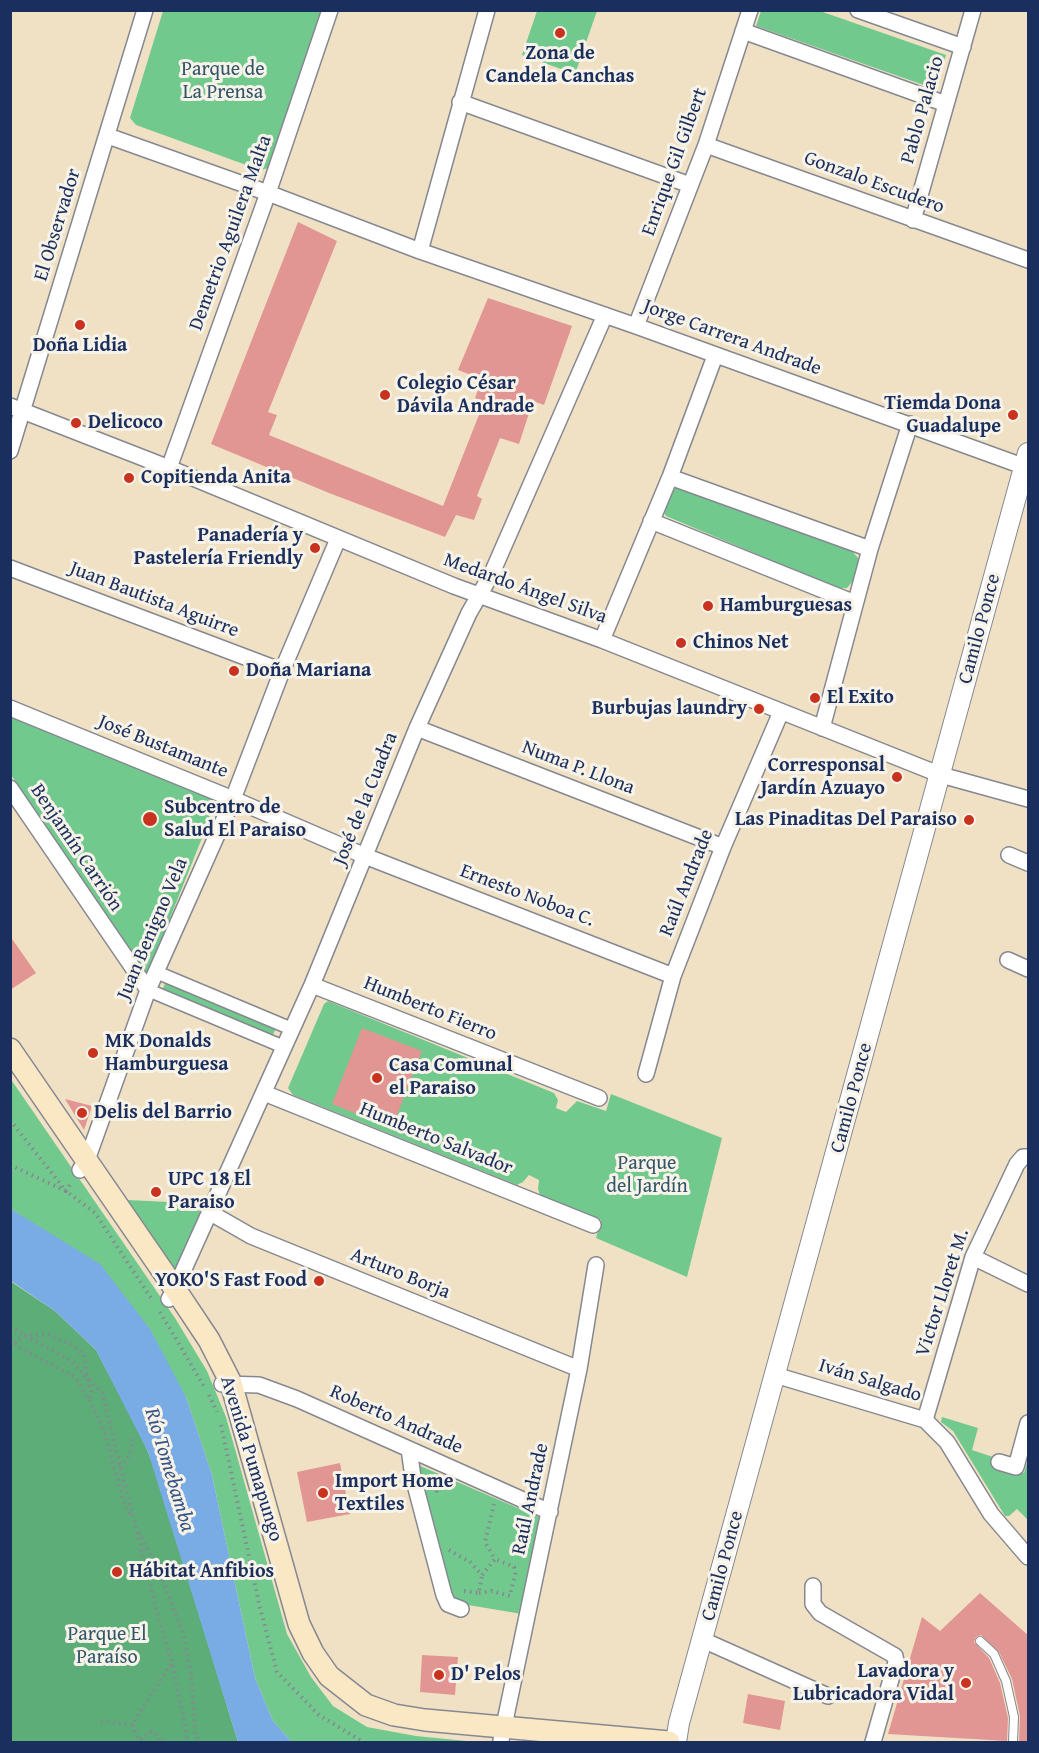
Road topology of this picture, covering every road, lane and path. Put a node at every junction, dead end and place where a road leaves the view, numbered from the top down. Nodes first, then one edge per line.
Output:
1 (145, 10) edge
2 (330, 10) edge
3 (487, 10) edge
4 (750, 10) edge
5 (858, 10) edge
6 (973, 10) edge
7 (743, 31) junction
8 (963, 47) junction
9 (460, 102) junction
10 (946, 104) junction
11 (108, 136) junction
12 (706, 145) junction
13 (690, 185) junction
14 (268, 193) junction
15 (913, 220) junction
16 (420, 251) junction
17 (1029, 260) edge
18 (604, 315) junction
19 (636, 326) junction
20 (715, 356) junction
21 (16, 408) edge
22 (910, 424) junction
23 (10, 451) edge
24 (1027, 463) edge
25 (169, 468) junction
26 (670, 477) junction
27 (651, 521) junction
28 (338, 539) junction
29 (870, 549) junction
30 (10, 568) edge
31 (479, 595) junction
32 (855, 603) junction
33 (602, 640) junction
34 (282, 671) junction
35 (10, 708) edge
36 (781, 712) junction
37 (417, 728) junction
38 (822, 728) junction
39 (941, 775) junction
40 (10, 788) edge
41 (233, 798) junction
42 (1029, 799) edge
43 (723, 847) junction
44 (1010, 855) dead end
45 (365, 856) junction
46 (1029, 863) edge
47 (1008, 960) dead end
48 (1029, 969) edge
49 (156, 972) junction
50 (673, 976) junction
51 (312, 985) junction
52 (148, 990) junction
53 (292, 1029) junction
54 (284, 1047) junction
55 (10, 1049) edge
56 (646, 1074) dead end
57 (264, 1093) junction
58 (599, 1098) dead end
59 (10, 1120) edge
60 (1029, 1157) edge
61 (10, 1165) edge
62 (83, 1165) junction
63 (66, 1191) junction
64 (209, 1212) junction
65 (593, 1225) dead end
66 (973, 1257) junction
67 (596, 1265) dead end
68 (1029, 1284) edge
69 (172, 1294) junction
70 (10, 1327) edge
71 (26, 1335) junction
72 (12, 1341) edge
73 (579, 1369) junction
74 (775, 1375) junction
75 (87, 1378) junction
76 (226, 1384) junction
77 (90, 1401) junction
78 (925, 1420) junction
79 (1029, 1423) edge
80 (132, 1436) dead end
81 (409, 1449) junction
82 (436, 1461) junction
83 (999, 1462) dead end
84 (117, 1467) junction
85 (498, 1489) junction
86 (437, 1497) dead end
87 (550, 1512) junction
88 (135, 1526) junction
89 (446, 1549) dead end
90 (1029, 1557) edge
91 (495, 1559) junction
92 (813, 1586) dead end
93 (479, 1593) dead end
94 (461, 1609) dead end
95 (703, 1640) junction
96 (980, 1641) dead end
97 (172, 1661) junction
98 (828, 1696) dead end
99 (101, 1721) dead end
100 (132, 1725) junction
101 (503, 1734) junction
102 (161, 1743) edge
103 (188, 1743) edge
104 (199, 1743) edge
105 (363, 1743) edge
106 (669, 1743) edge
107 (676, 1743) edge
108 (873, 1743) edge
109 (1013, 1743) edge

1 - 11 street, El Observador
2 - 14 street, Demetrio Aguilera Malta
3 - 9 street
4 - 7 street, Enrique Gil Gilbert
5 - 8 street
6 - 8 street, Pablo Palacio
7 - 10 street
7 - 12 street, Enrique Gil Gilbert
8 - 10 street, Pablo Palacio
9 - 13 street
9 - 16 street
10 - 15 street, Pablo Palacio
11 - 14 street, Jorge Carrera Andrade
11 - 21 street, El Observador
12 - 13 street, Enrique Gil Gilbert
12 - 15 street, Gonzalo Escudero
13 - 19 street, Enrique Gil Gilbert
14 - 16 street, Jorge Carrera Andrade
14 - 25 street, Demetrio Aguilera Malta
15 - 17 street, Gonzalo Escudero
16 - 18 street, Jorge Carrera Andrade
18 - 19 street, Jorge Carrera Andrade
18 - 31 street, José de la Cuadra
19 - 20 street, Jorge Carrera Andrade
20 - 22 street, Jorge Carrera Andrade
20 - 26 street
21 - 23 street, El Observador
21 - 25 street, Medardo Ángel Silva
22 - 24 street, Jorge Carrera Andrade
22 - 29 street
24 - 39 street, Camilo Ponce
25 - 28 street, Medardo Ángel Silva
26 - 27 street
26 - 29 street
27 - 32 street
27 - 33 street
28 - 31 street, Medardo Ángel Silva
28 - 34 street, Juan Benigno Vela
29 - 32 street
30 - 34 street, Juan Bautista Aguirre
31 - 33 street, Medardo Ángel Silva
31 - 37 street, José de la Cuadra
32 - 38 street
33 - 36 street, Medardo Ángel Silva
34 - 41 street, Juan Benigno Vela
35 - 41 street, José Bustamante
36 - 38 street, Medardo Ángel Silva
36 - 43 street, Raúl Andrade
37 - 43 street, Numa P. Llona
37 - 45 street, José de la Cuadra
38 - 39 street, Medardo Ángel Silva
39 - 42 street, Medardo Ángel Silva
39 - 74 street, Camilo Ponce
40 - 52 street, Benjamín Carrión
41 - 45 street, José Bustamante
41 - 49 street, Juan Benigno Vela
43 - 50 street, Raúl Andrade
44 - 46 street
45 - 50 street, Ernesto Noboa C.
45 - 51 street, José de la Cuadra
47 - 48 street
49 - 52 street, Juan Benigno Vela
49 - 53 street
50 - 56 street, Raúl Andrade
51 - 53 street, José de la Cuadra
51 - 58 street, Humberto Fierro
52 - 54 street
52 - 62 street, Juan Benigno Vela
53 - 54 street, José de la Cuadra
54 - 57 street, José de la Cuadra
55 - 62 main road, Avenida Pumapungo
57 - 64 street, José de la Cuadra
57 - 65 street, Humberto Salvador
59 - 63 path
60 - 66 street, Victor Lloret M.
61 - 63 path
62 - 63 path
62 - 69 main road, Avenida Pumapungo
63 - 105 path
64 - 69 street, José de la Cuadra
64 - 73 street, Arturo Borja
66 - 68 street
66 - 78 street, Victor Lloret M.
67 - 73 street, Raúl Andrade
69 - 76 main road, Avenida Pumapungo
70 - 71 path
71 - 72 path
71 - 75 path
71 - 75 path
72 - 77 path
73 - 87 street, Raúl Andrade
74 - 78 street, Iván Salgado
74 - 95 street, Camilo Ponce
75 - 77 path
75 - 84 path
76 - 81 street, Roberto Andrade
76 - 101 main road, Avenida Pumapungo
77 - 84 path
78 - 90 street, Iván Salgado
79 - 83 street
80 - 84 path
81 - 82 street, Roberto Andrade
81 - 94 street
82 - 85 street, Roberto Andrade
82 - 86 path
84 - 88 path
85 - 87 street, Roberto Andrade
85 - 91 path
87 - 101 street, Raúl Andrade
88 - 97 path
88 - 104 path
89 - 91 path
91 - 93 path
92 - 108 street
95 - 98 street
95 - 107 street, Camilo Ponce
96 - 109 lane
97 - 100 path
97 - 103 path
99 - 100 path
100 - 102 path
101 - 106 main road, Avenida Pumapungo

